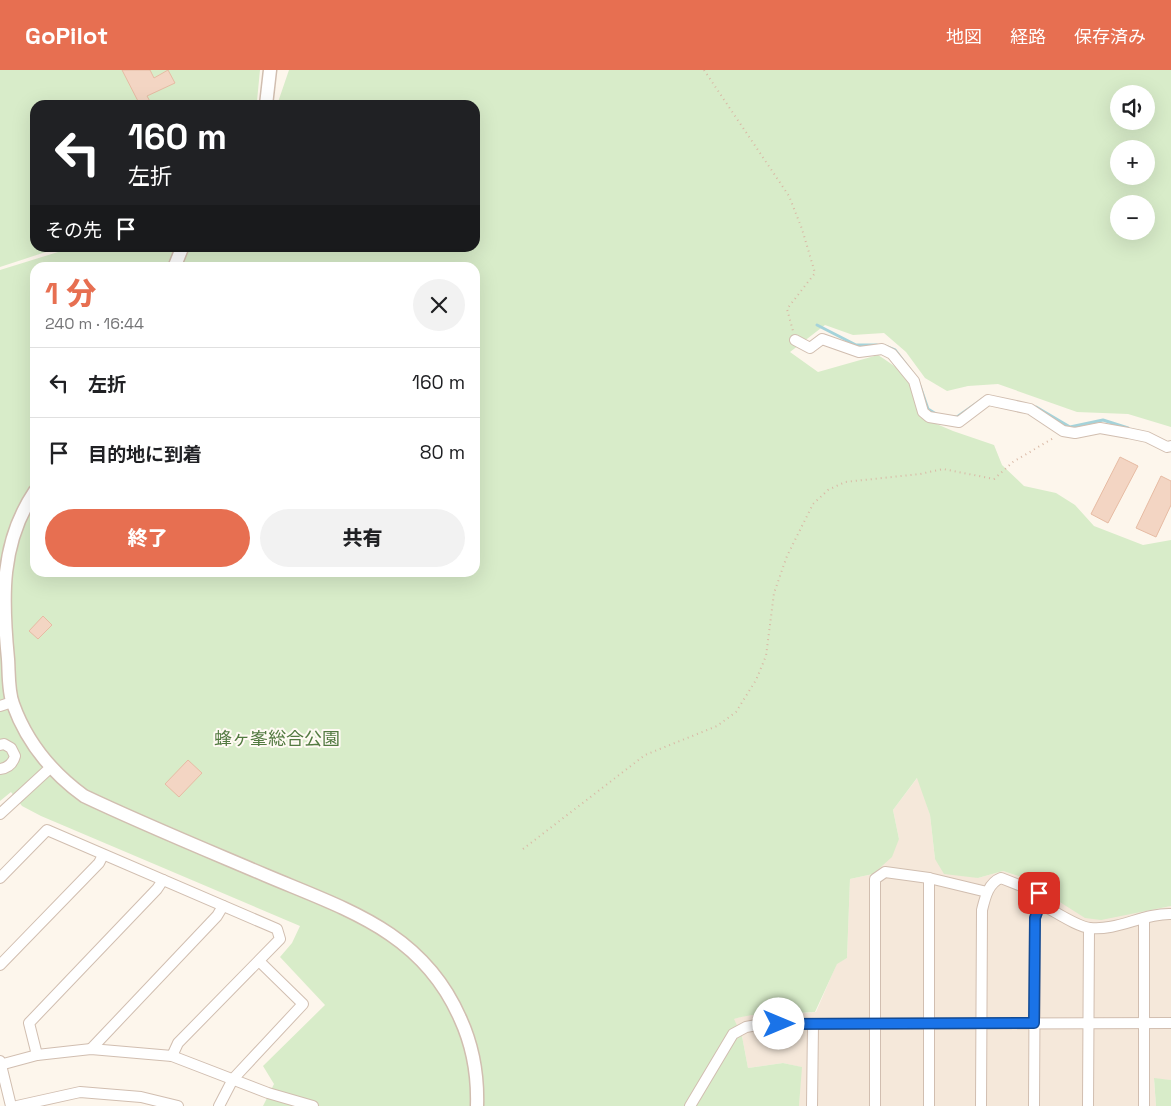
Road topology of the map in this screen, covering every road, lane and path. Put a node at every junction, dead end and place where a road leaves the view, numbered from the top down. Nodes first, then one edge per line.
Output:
1 (270, 70) edge
2 (704, 70) edge
3 (267, 100) edge
4 (795, 340) joint
5 (1063, 431) junction
6 (1171, 446) edge
7 (30, 498) edge
8 (6, 704) edge
9 (0, 745) edge
10 (50, 768) junction
11 (0, 769) edge
12 (0, 814) edge
13 (523, 849) dead end
14 (103, 855) junction
15 (0, 878) edge
16 (929, 878) junction
17 (163, 880) junction
18 (987, 892) junction
19 (1040, 904) junction
20 (223, 906) junction
21 (1171, 914) edge
22 (1144, 918) junction
23 (1088, 928) junction
24 (259, 961) junction
25 (0, 965) edge
26 (1034, 1023) junction
27 (1088, 1023) junction
28 (1142, 1023) junction
29 (1171, 1023) edge
30 (813, 1024) junction
31 (875, 1024) junction
32 (928, 1024) junction
33 (981, 1024) junction
34 (91, 1049) junction
35 (37, 1056) junction
36 (172, 1056) junction
37 (0, 1064) edge
38 (233, 1078) junction
39 (11, 1106) edge
40 (17, 1106) edge
41 (178, 1106) edge
42 (219, 1106) edge
43 (314, 1106) edge
44 (476, 1106) edge
45 (690, 1106) edge
46 (812, 1106) edge
47 (875, 1106) edge
48 (929, 1106) edge
49 (981, 1106) edge
50 (1034, 1106) edge
51 (1088, 1106) edge
52 (1144, 1106) edge

1 - 3 street
2 - 4 path
4 - 5 street
5 - 6 street
5 - 13 path
7 - 8 street
8 - 10 street
9 - 11 street
10 - 12 street
10 - 44 street
14 - 15 street
14 - 17 street
14 - 25 street
16 - 18 street
16 - 31 street
16 - 32 street
17 - 20 street
17 - 35 street
18 - 19 street
18 - 33 street
19 - 23 street
19 - 26 street
20 - 24 street
20 - 34 street
21 - 22 street
22 - 23 street
22 - 28 street
23 - 27 street
24 - 36 street
24 - 38 street
26 - 27 street
26 - 33 street
26 - 50 street
27 - 28 street
27 - 51 street
28 - 29 street
28 - 52 street
30 - 31 street
30 - 45 street
30 - 46 street
31 - 32 street
31 - 47 street
32 - 33 street
32 - 48 street
33 - 49 street
34 - 35 street
34 - 36 street
35 - 37 street
36 - 38 street
37 - 39 street
38 - 42 street
38 - 43 street
40 - 41 street

